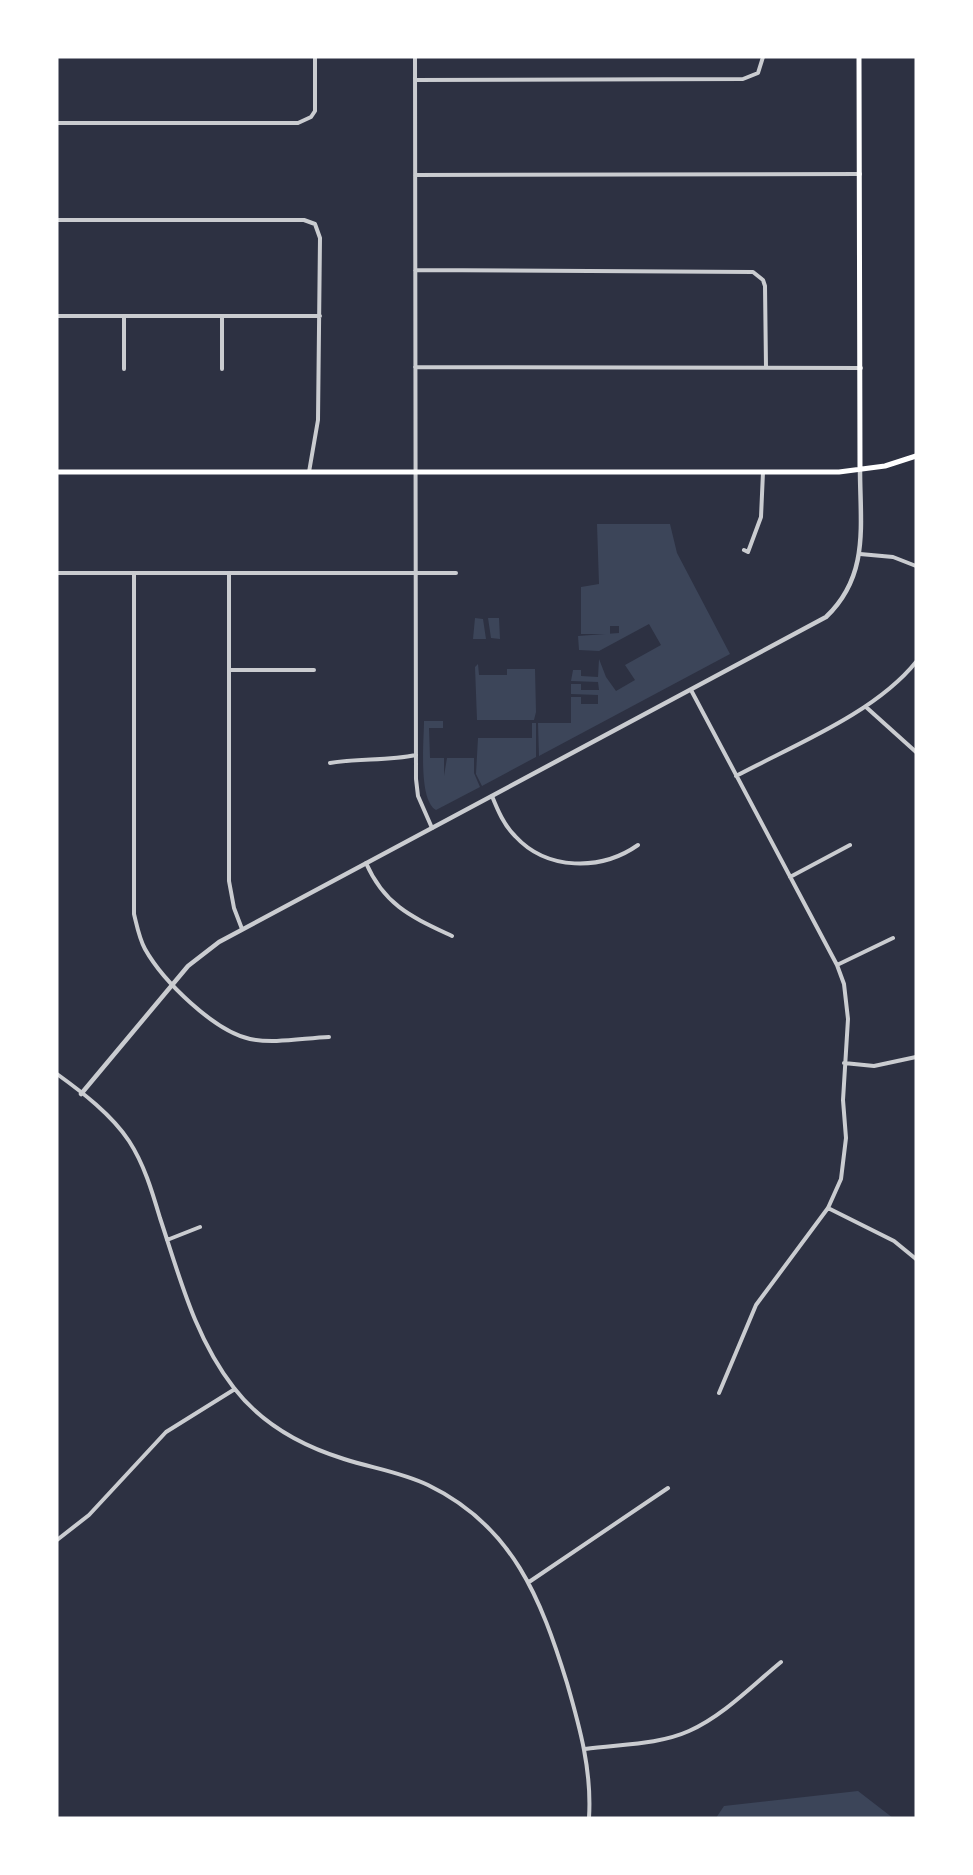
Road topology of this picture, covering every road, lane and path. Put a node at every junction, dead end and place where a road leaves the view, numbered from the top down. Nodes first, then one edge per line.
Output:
1 (315, 57) edge
2 (415, 57) edge
3 (763, 57) edge
4 (859, 57) edge
5 (415, 80) junction
6 (57, 123) edge
7 (860, 174) junction
8 (415, 175) junction
9 (57, 220) edge
10 (415, 270) junction
11 (57, 316) edge
12 (124, 316) junction
13 (222, 316) junction
14 (320, 316) junction
15 (416, 367) junction
16 (766, 367) junction
17 (861, 368) junction
18 (124, 369) dead end
19 (222, 369) dead end
20 (916, 456) edge
21 (860, 469) junction
22 (57, 472) edge
23 (309, 472) junction
24 (416, 472) junction
25 (763, 472) junction
26 (744, 550) dead end
27 (860, 554) junction
28 (916, 566) edge
29 (57, 573) edge
30 (134, 573) junction
31 (229, 573) junction
32 (416, 573) junction
33 (456, 573) dead end
34 (916, 662) edge
35 (229, 670) junction
36 (314, 670) dead end
37 (691, 690) junction
38 (866, 706) junction
39 (916, 752) edge
40 (416, 755) junction
41 (330, 763) dead end
42 (736, 776) junction
43 (492, 796) junction
44 (432, 828) junction
45 (850, 844) dead end
46 (638, 845) dead end
47 (366, 863) junction
48 (790, 877) junction
49 (242, 929) junction
50 (452, 936) dead end
51 (893, 938) dead end
52 (837, 965) junction
53 (173, 984) junction
54 (329, 1037) dead end
55 (916, 1058) edge
56 (844, 1063) junction
57 (57, 1074) edge
58 (81, 1094) junction
59 (828, 1208) junction
60 (200, 1227) dead end
61 (167, 1240) junction
62 (916, 1259) edge
63 (235, 1389) junction
64 (719, 1393) dead end
65 (668, 1488) dead end
66 (57, 1540) edge
67 (529, 1581) junction
68 (782, 1662) dead end
69 (585, 1749) junction
70 (589, 1818) edge

1 - 6 street
2 - 5 street
3 - 5 street
4 - 7 main road
5 - 8 street
7 - 8 street
7 - 17 main road
8 - 10 street
9 - 14 street
10 - 15 street
10 - 16 street
11 - 12 street
12 - 13 street
12 - 18 street
13 - 14 street
13 - 19 street
14 - 23 street
15 - 16 street
15 - 24 street
16 - 17 street
17 - 21 main road
20 - 21 main road
21 - 25 main road
21 - 27 street
22 - 23 main road
23 - 24 main road
24 - 25 main road
24 - 32 street
25 - 26 street
27 - 28 street
27 - 37 street
29 - 30 street
30 - 31 street
30 - 53 street
31 - 32 street
31 - 35 street
32 - 33 street
32 - 40 street
34 - 38 street
35 - 36 street
35 - 49 street
37 - 42 street
37 - 43 street
38 - 39 street
38 - 42 street
40 - 41 street
40 - 44 street
42 - 48 street
43 - 44 street
43 - 46 street
44 - 47 street
45 - 48 street
47 - 49 street
47 - 50 street
48 - 52 street
49 - 53 street
51 - 52 street
52 - 56 street
53 - 54 street
53 - 58 street
55 - 56 street
56 - 59 street
57 - 58 street
58 - 61 street
59 - 62 street
59 - 64 street
60 - 61 street
61 - 63 street
63 - 66 street
63 - 67 street
65 - 67 street
67 - 69 street
68 - 69 street
69 - 70 street

